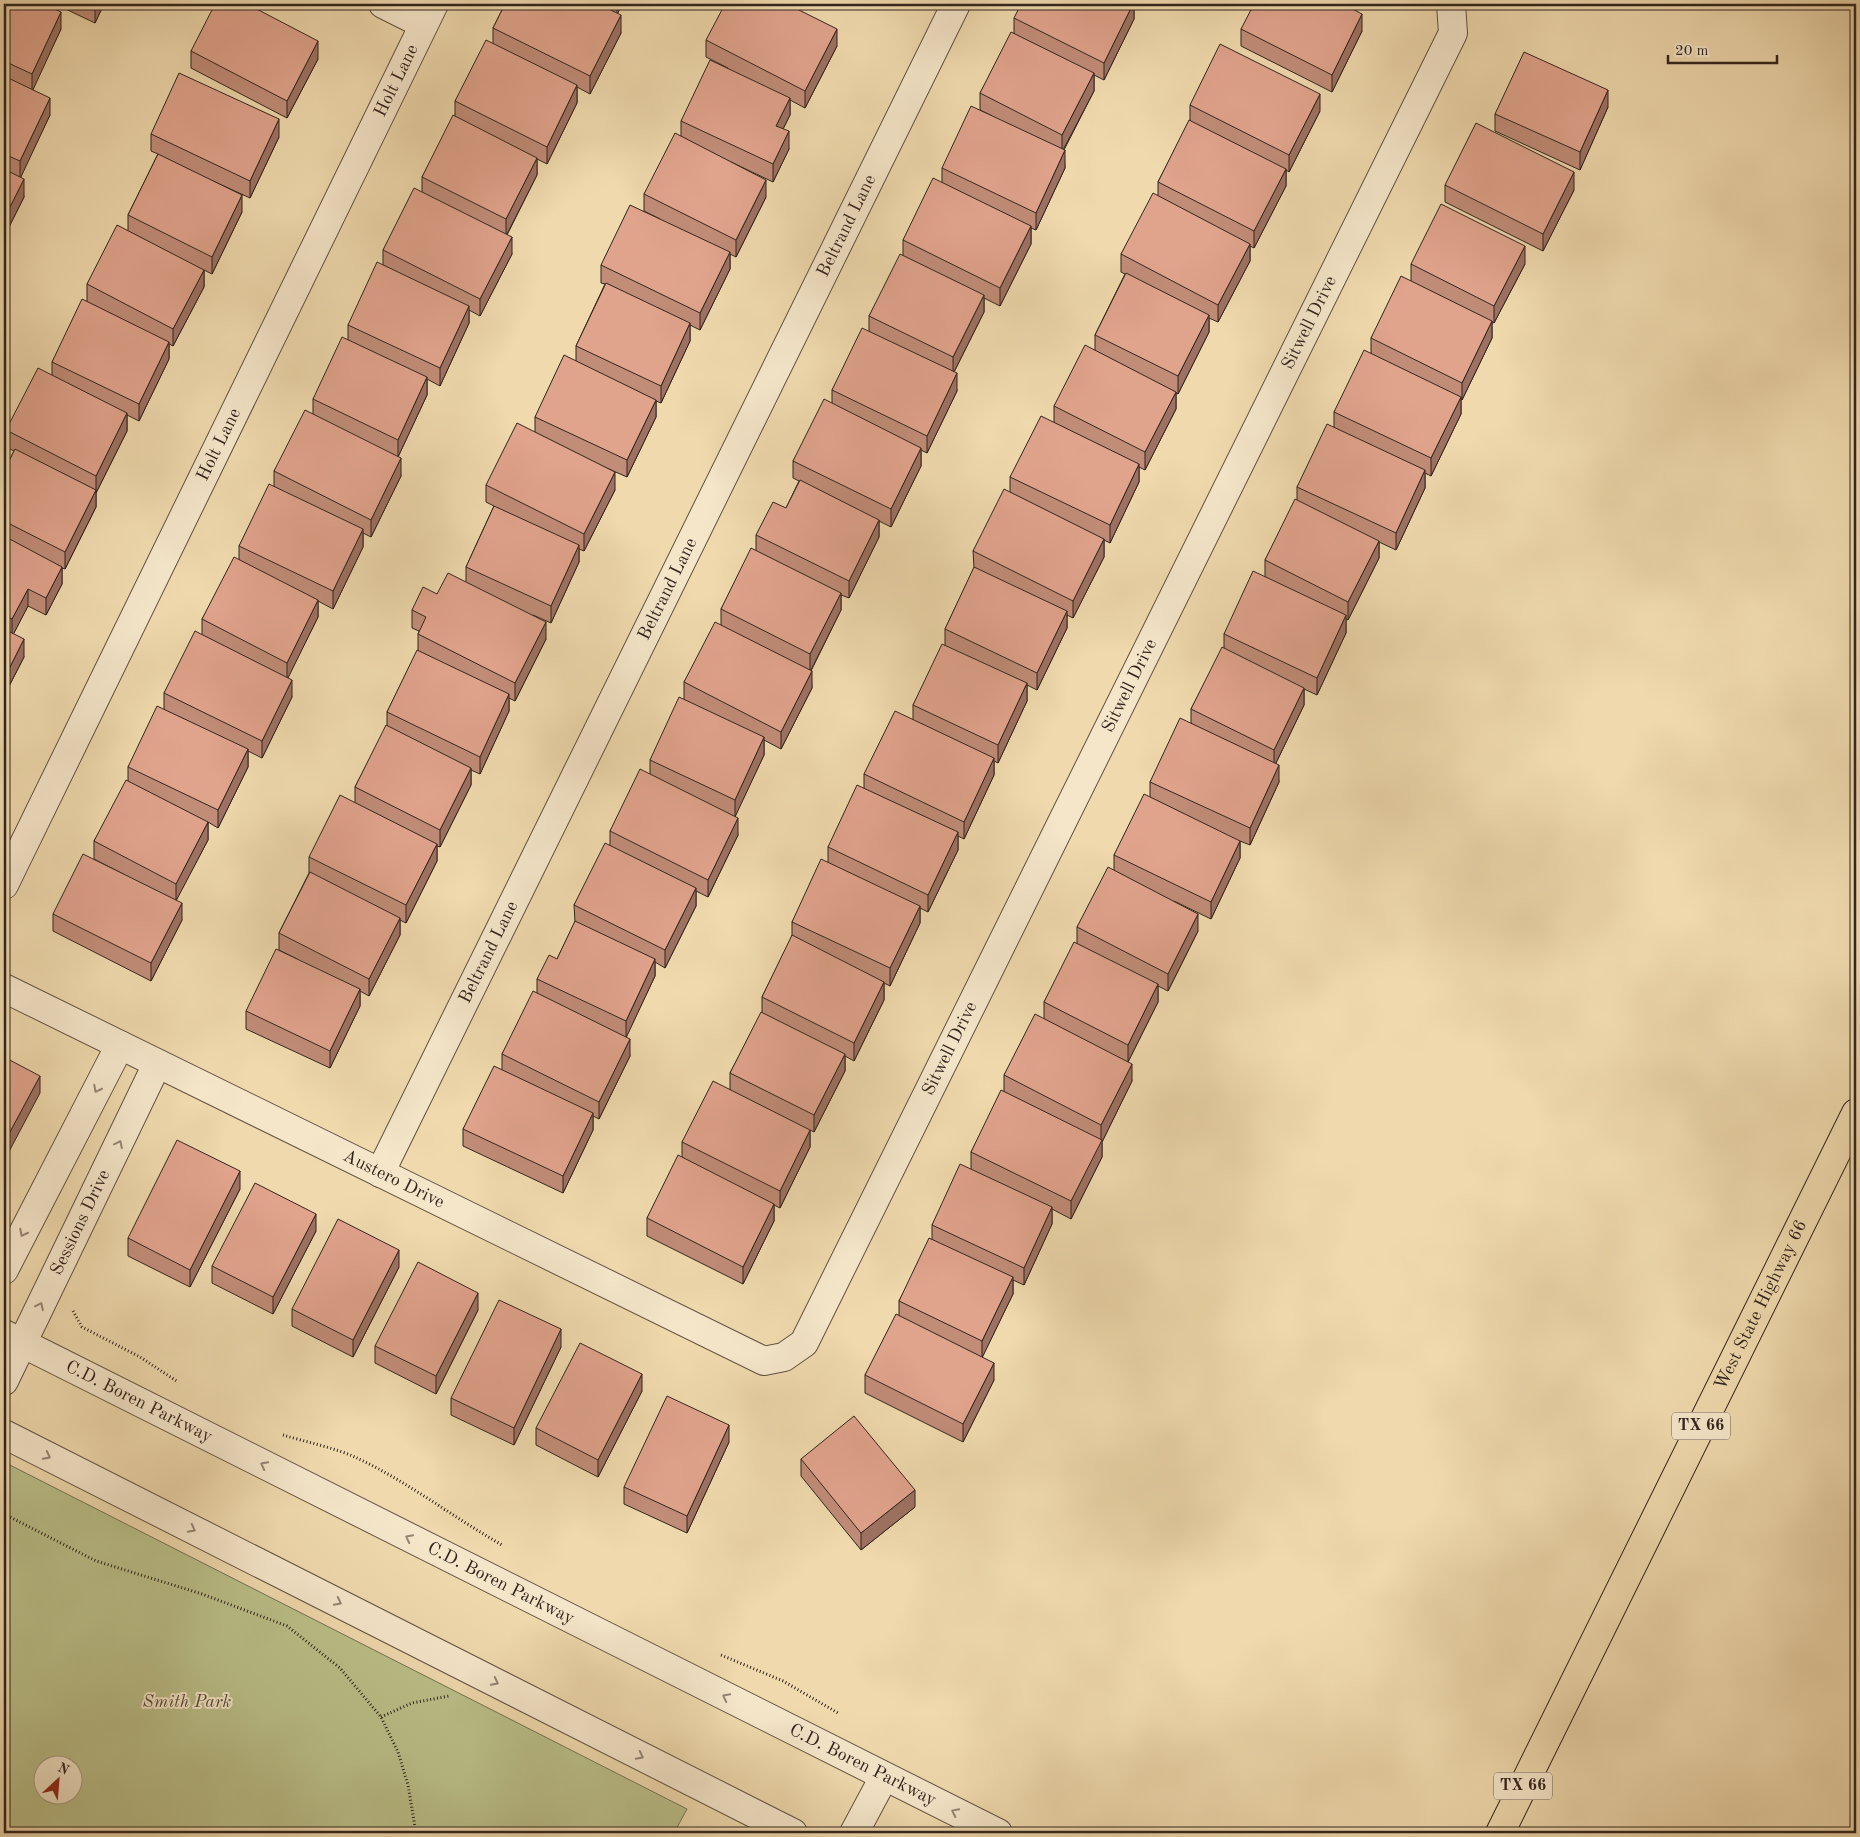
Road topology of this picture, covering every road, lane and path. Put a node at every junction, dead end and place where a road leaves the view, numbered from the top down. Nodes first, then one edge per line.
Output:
1 (383, 4) edge
2 (956, 4) edge
3 (1452, 4) edge
4 (429, 14) edge
5 (4, 885) edge
6 (4, 988) edge
7 (120, 1045) junction
8 (157, 1064) junction
9 (1856, 1112) edge
10 (380, 1173) junction
11 (4, 1270) edge
12 (71, 1306) dead end
13 (13, 1338) edge
14 (784, 1357) joint
15 (4, 1381) edge
16 (181, 1384) dead end
17 (4, 1434) edge
18 (279, 1434) dead end
19 (4, 1514) edge
20 (505, 1546) dead end
21 (720, 1654) dead end
22 (468, 1669) junction
23 (381, 1717) junction
24 (846, 1718) dead end
25 (884, 1776) junction
26 (416, 1833) edge
27 (793, 1833) edge
28 (854, 1833) edge
29 (998, 1833) edge
30 (1500, 1833) edge

1 - 4 street
2 - 10 street, Beltrand Lane
3 - 14 street, Sitwell Drive
4 - 5 street, Holt Lane
6 - 7 street, Austero Drive
7 - 8 street, Austero Drive
7 -> 11 street
8 - 10 street, Austero Drive
13 -> 8 street, Sessions Drive
9 - 30 main road, West State Highway 66 / TX 66
10 - 14 street, Austero Drive
12 - 16 path
13 - 15 street, Sessions Drive
25 -> 13 street, C.D. Boren Parkway
17 -> 22 street
18 - 20 path
19 - 23 path
21 - 24 path
22 - 23 path
22 -> 27 street
23 - 26 path
25 - 28 street
29 -> 25 street, C.D. Boren Parkway

